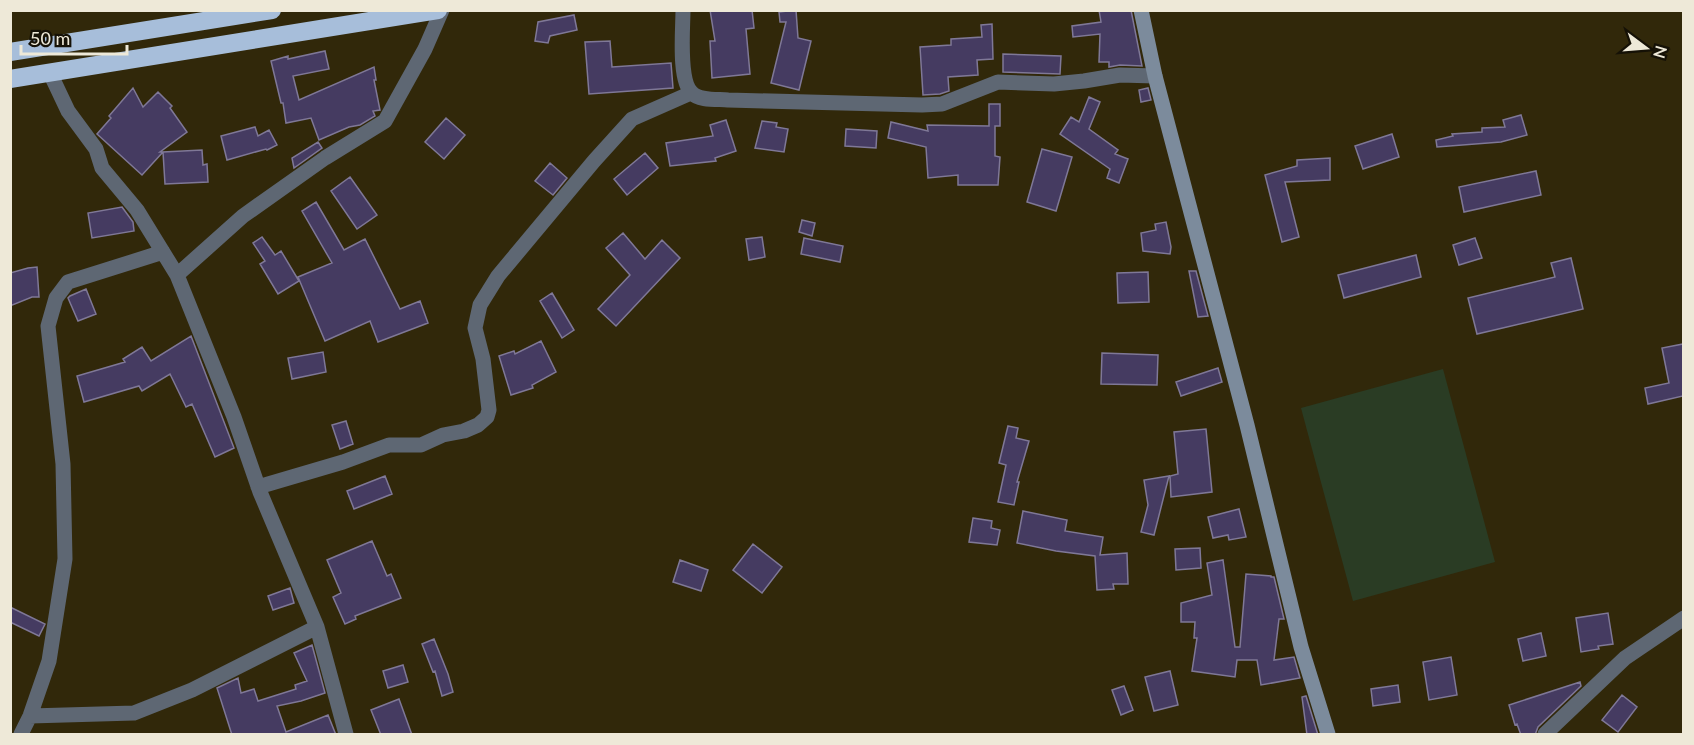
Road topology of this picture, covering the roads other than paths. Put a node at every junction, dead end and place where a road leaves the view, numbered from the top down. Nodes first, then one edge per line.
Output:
1 (272, 10) edge
2 (440, 10) edge
3 (683, 10) edge
4 (1141, 10) edge
5 (10, 52) edge
6 (50, 73) junction
7 (1155, 76) junction
8 (10, 79) edge
9 (691, 93) junction
10 (163, 252) junction
11 (177, 275) junction
12 (258, 487) junction
13 (1683, 618) edge
14 (317, 627) junction
15 (30, 716) junction
16 (21, 735) edge
17 (346, 735) edge
18 (1329, 735) edge
19 (1545, 735) edge

1 - 5 highway
2 - 6 highway
2 - 11 street
3 - 9 street
4 - 7 street
6 - 8 highway
6 - 10 street
7 - 9 street
7 - 18 street
9 - 12 street
10 - 11 street
10 - 15 street
11 - 12 street
12 - 14 street
13 - 19 street
14 - 15 street
14 - 17 street
15 - 16 street

